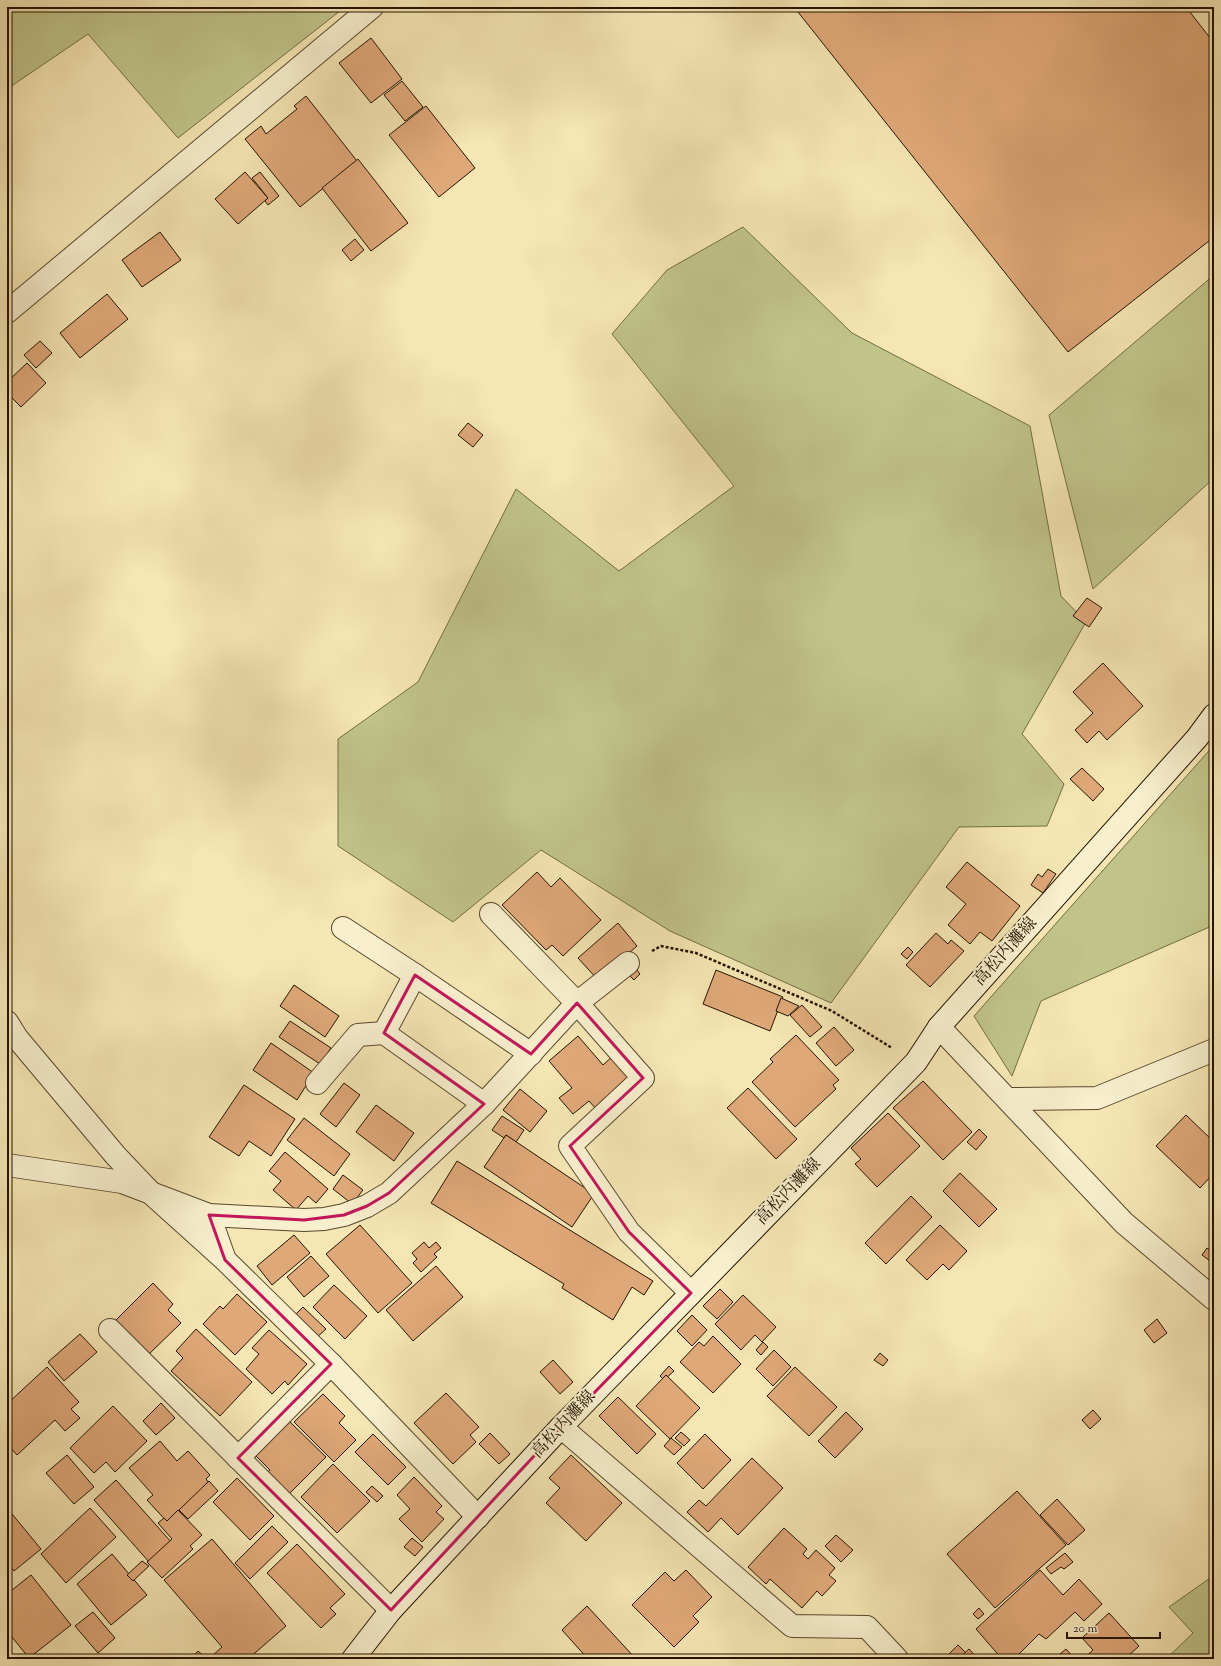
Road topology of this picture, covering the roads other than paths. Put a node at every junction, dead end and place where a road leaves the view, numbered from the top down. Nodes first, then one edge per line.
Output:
1 (372, 7) edge
2 (7, 312) edge
3 (1214, 715) edge
4 (491, 914) dead end
5 (343, 928) dead end
6 (628, 963) road end
7 (415, 975) junction
8 (577, 1003) junction
9 (7, 1022) edge
10 (939, 1027) junction
11 (384, 1033) junction
12 (1214, 1050) edge
13 (532, 1054) junction
14 (317, 1083) dead end
15 (1008, 1100) junction
16 (484, 1104) junction
17 (7, 1165) edge
18 (153, 1195) junction
19 (209, 1215) junction
20 (225, 1260) junction
21 (691, 1293) junction
22 (1214, 1299) edge
23 (110, 1330) dead end
24 (331, 1364) junction
25 (561, 1427) junction
26 (238, 1458) junction
27 (478, 1517) junction
28 (391, 1610) junction
29 (353, 1659) edge
30 (898, 1659) edge

1 - 2 street
3 - 10 street, 高松内灘線
4 - 8 street
5 - 7 street
6 - 8 street
7 - 11 street
7 - 13 street
8 - 13 street
8 - 21 street
9 - 18 street
10 - 15 street
10 - 21 street, 高松内灘線
11 - 14 street
11 - 16 street
12 - 15 street
13 - 16 street
15 - 22 street
16 - 19 street
17 - 18 street
18 - 19 street
18 - 20 street
19 - 20 street
20 - 24 street
21 - 25 street, 高松内灘線
23 - 26 street
24 - 26 street
24 - 27 street
25 - 27 street, 高松内灘線
25 - 30 street
26 - 28 street
27 - 28 street, 高松内灘線
28 - 29 street, 高松内灘線

